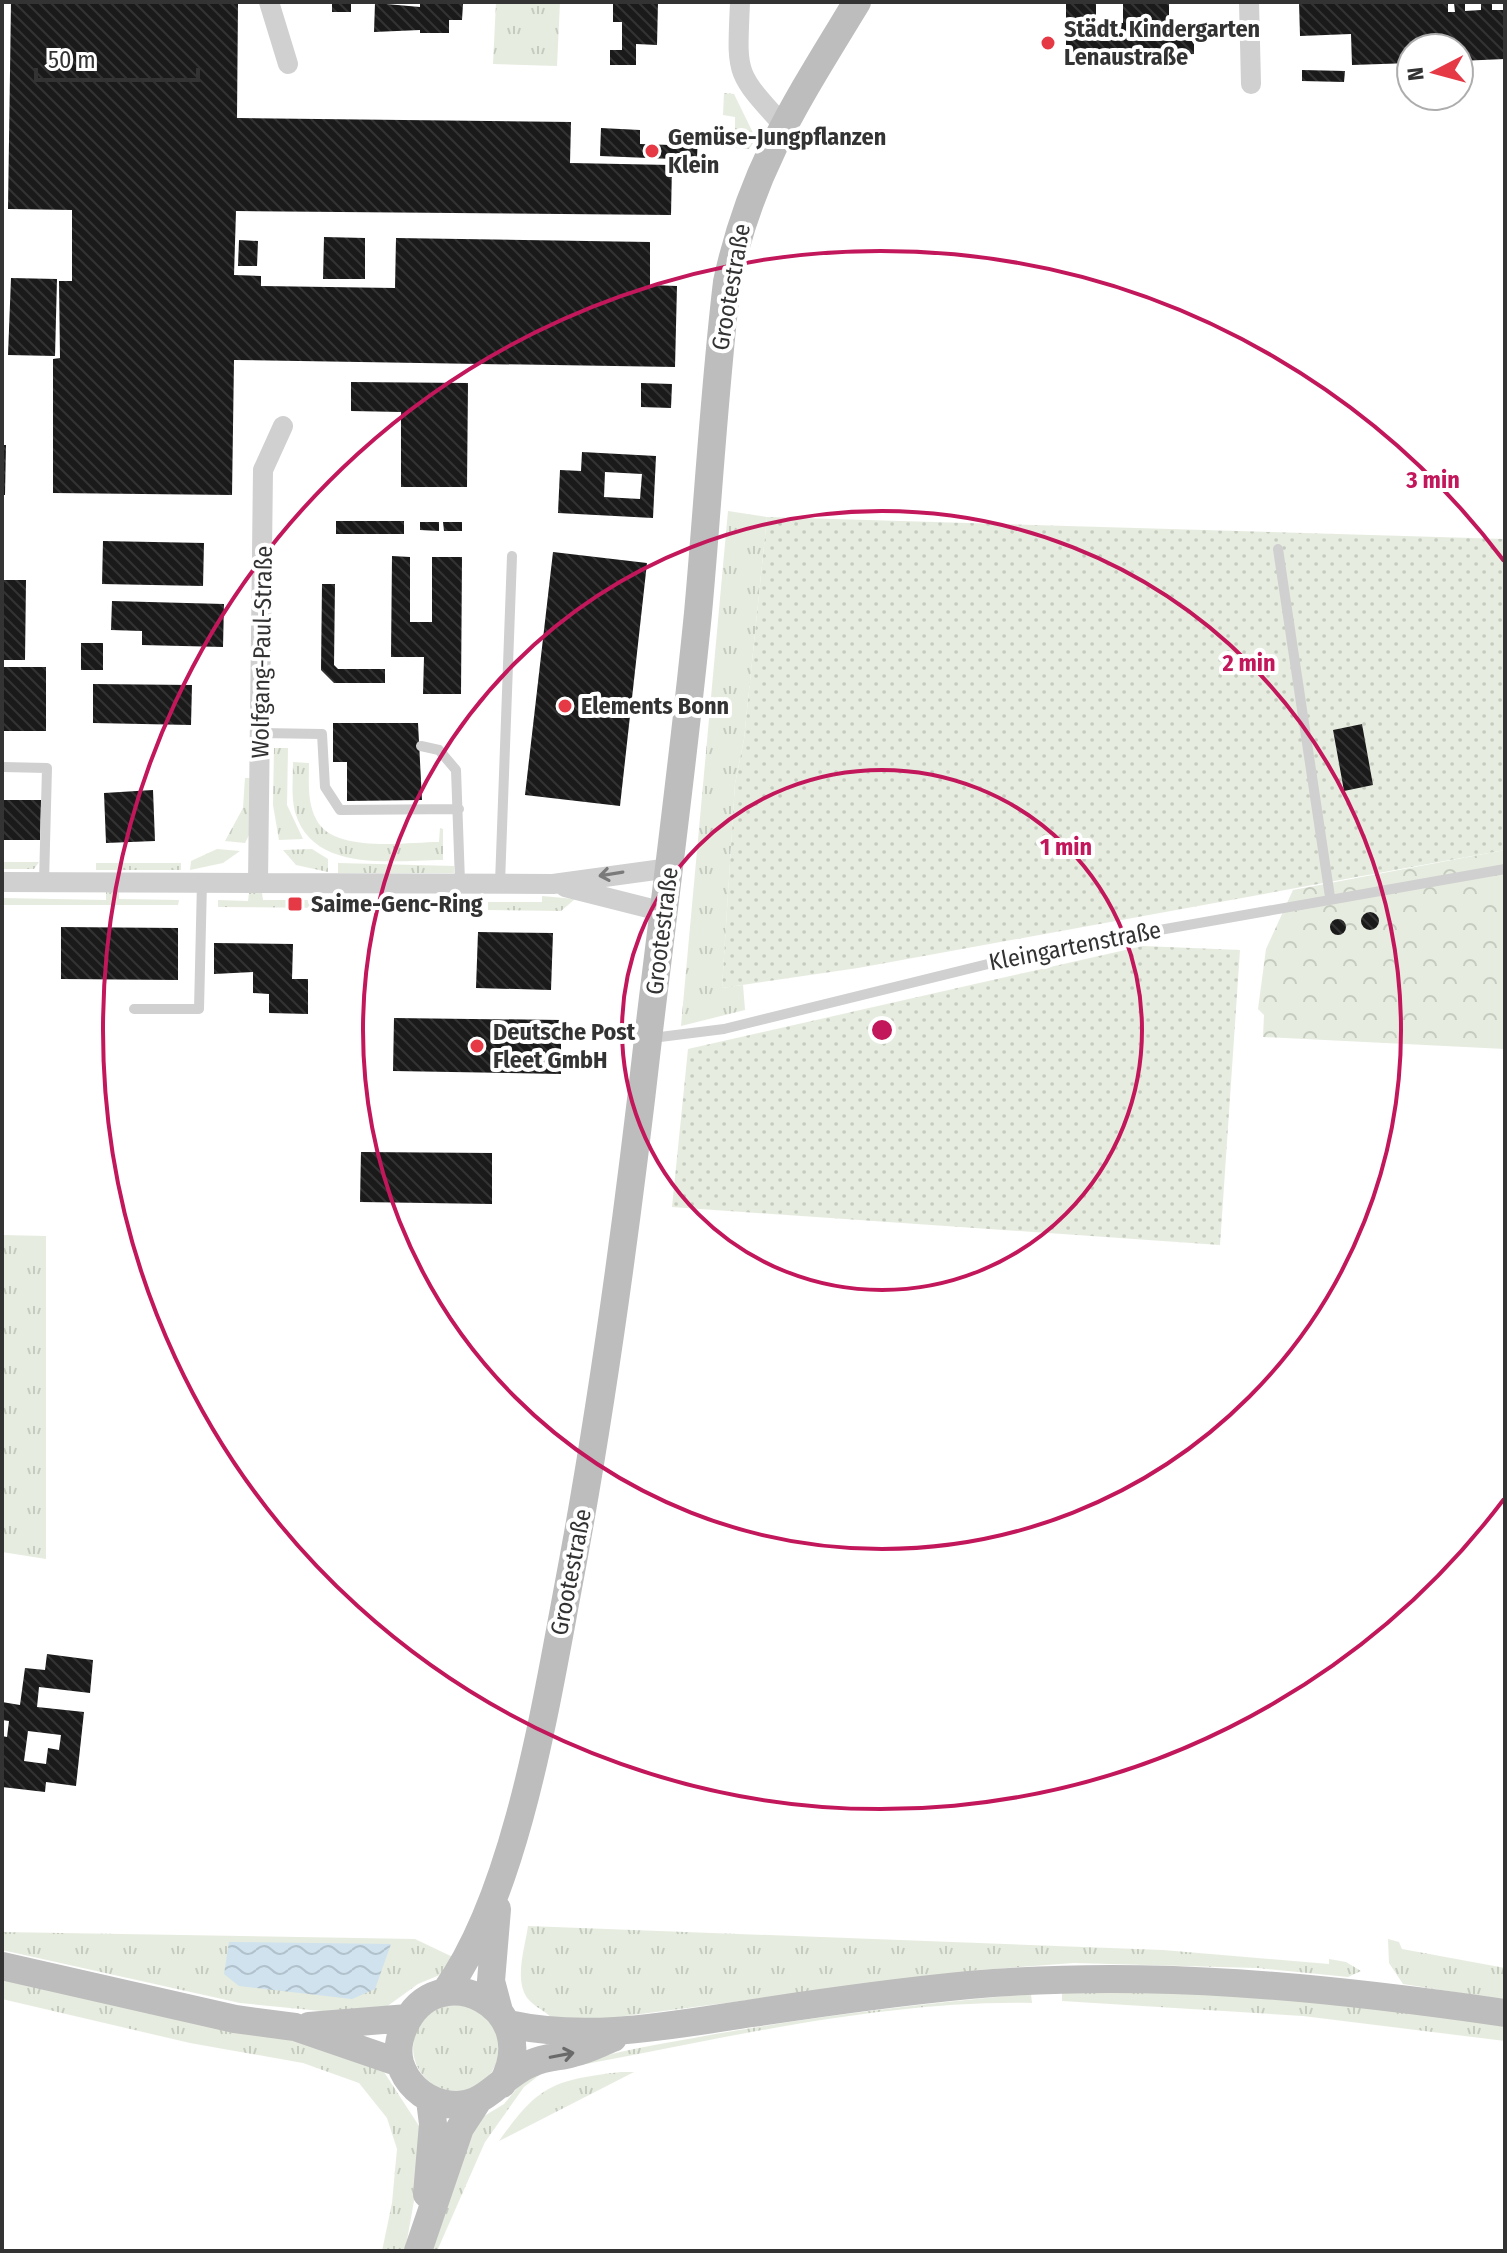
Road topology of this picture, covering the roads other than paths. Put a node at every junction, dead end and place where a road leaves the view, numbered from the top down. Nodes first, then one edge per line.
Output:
1 (269, 2) edge
2 (740, 2) edge
3 (857, 2) edge
4 (1249, 2) edge
5 (288, 64) dead end
6 (1251, 84) dead end
7 (783, 125) junction
8 (283, 426) dead end
9 (1278, 549) dead end
10 (512, 556) dead end
11 (261, 733) junction
12 (421, 746) dead end
13 (2, 767) edge
14 (459, 809) junction
15 (670, 868) junction
16 (1505, 869) edge
17 (2, 882) edge
18 (44, 882) junction
19 (202, 882) junction
20 (460, 882) junction
21 (258, 883) junction
22 (500, 883) junction
23 (553, 884) junction
24 (1330, 897) junction
25 (664, 912) junction
26 (134, 1009) dead end
27 (649, 1038) junction
28 (500, 1878) junction
29 (2, 1966) edge
30 (445, 1992) junction
31 (1505, 2013) edge
32 (408, 2018) junction
33 (504, 2018) junction
34 (295, 2027) junction
35 (625, 2033) junction
36 (400, 2063) junction
37 (502, 2084) junction
38 (430, 2100) junction
39 (477, 2102) junction
40 (421, 2239) edge

1 - 5 street
2 - 7 street
3 - 7 main road, Grootestraße
4 - 6 street
7 - 15 main road, Grootestraße
8 - 11 street, Wolfgang-Paul-Straße
9 - 24 lane
10 - 22 lane
11 - 14 lane
11 - 21 street, Wolfgang-Paul-Straße
12 - 14 lane
13 - 18 lane
14 - 20 lane
15 -> 23 street
15 - 25 main road, Grootestraße
16 - 24 lane, Kleingartenstraße
17 - 18 street
18 - 19 street
19 - 21 street
19 - 26 lane
20 - 21 street
20 - 22 street
22 - 23 street
23 - 25 street
24 - 27 lane, Kleingartenstraße
25 - 27 main road, Grootestraße
27 - 28 main road, Grootestraße
28 - 30 main road, Grootestraße
28 - 33 main road, Grootestraße
29 - 34 main road
30 - 32 main road
30 - 33 main road
31 - 35 main road
32 - 34 main road
32 - 36 main road
33 - 35 main road
33 - 37 main road
34 - 36 main road
37 -> 35 main road
36 - 38 main road
37 - 39 main road
38 - 39 main road
38 - 40 main road
39 - 40 main road

